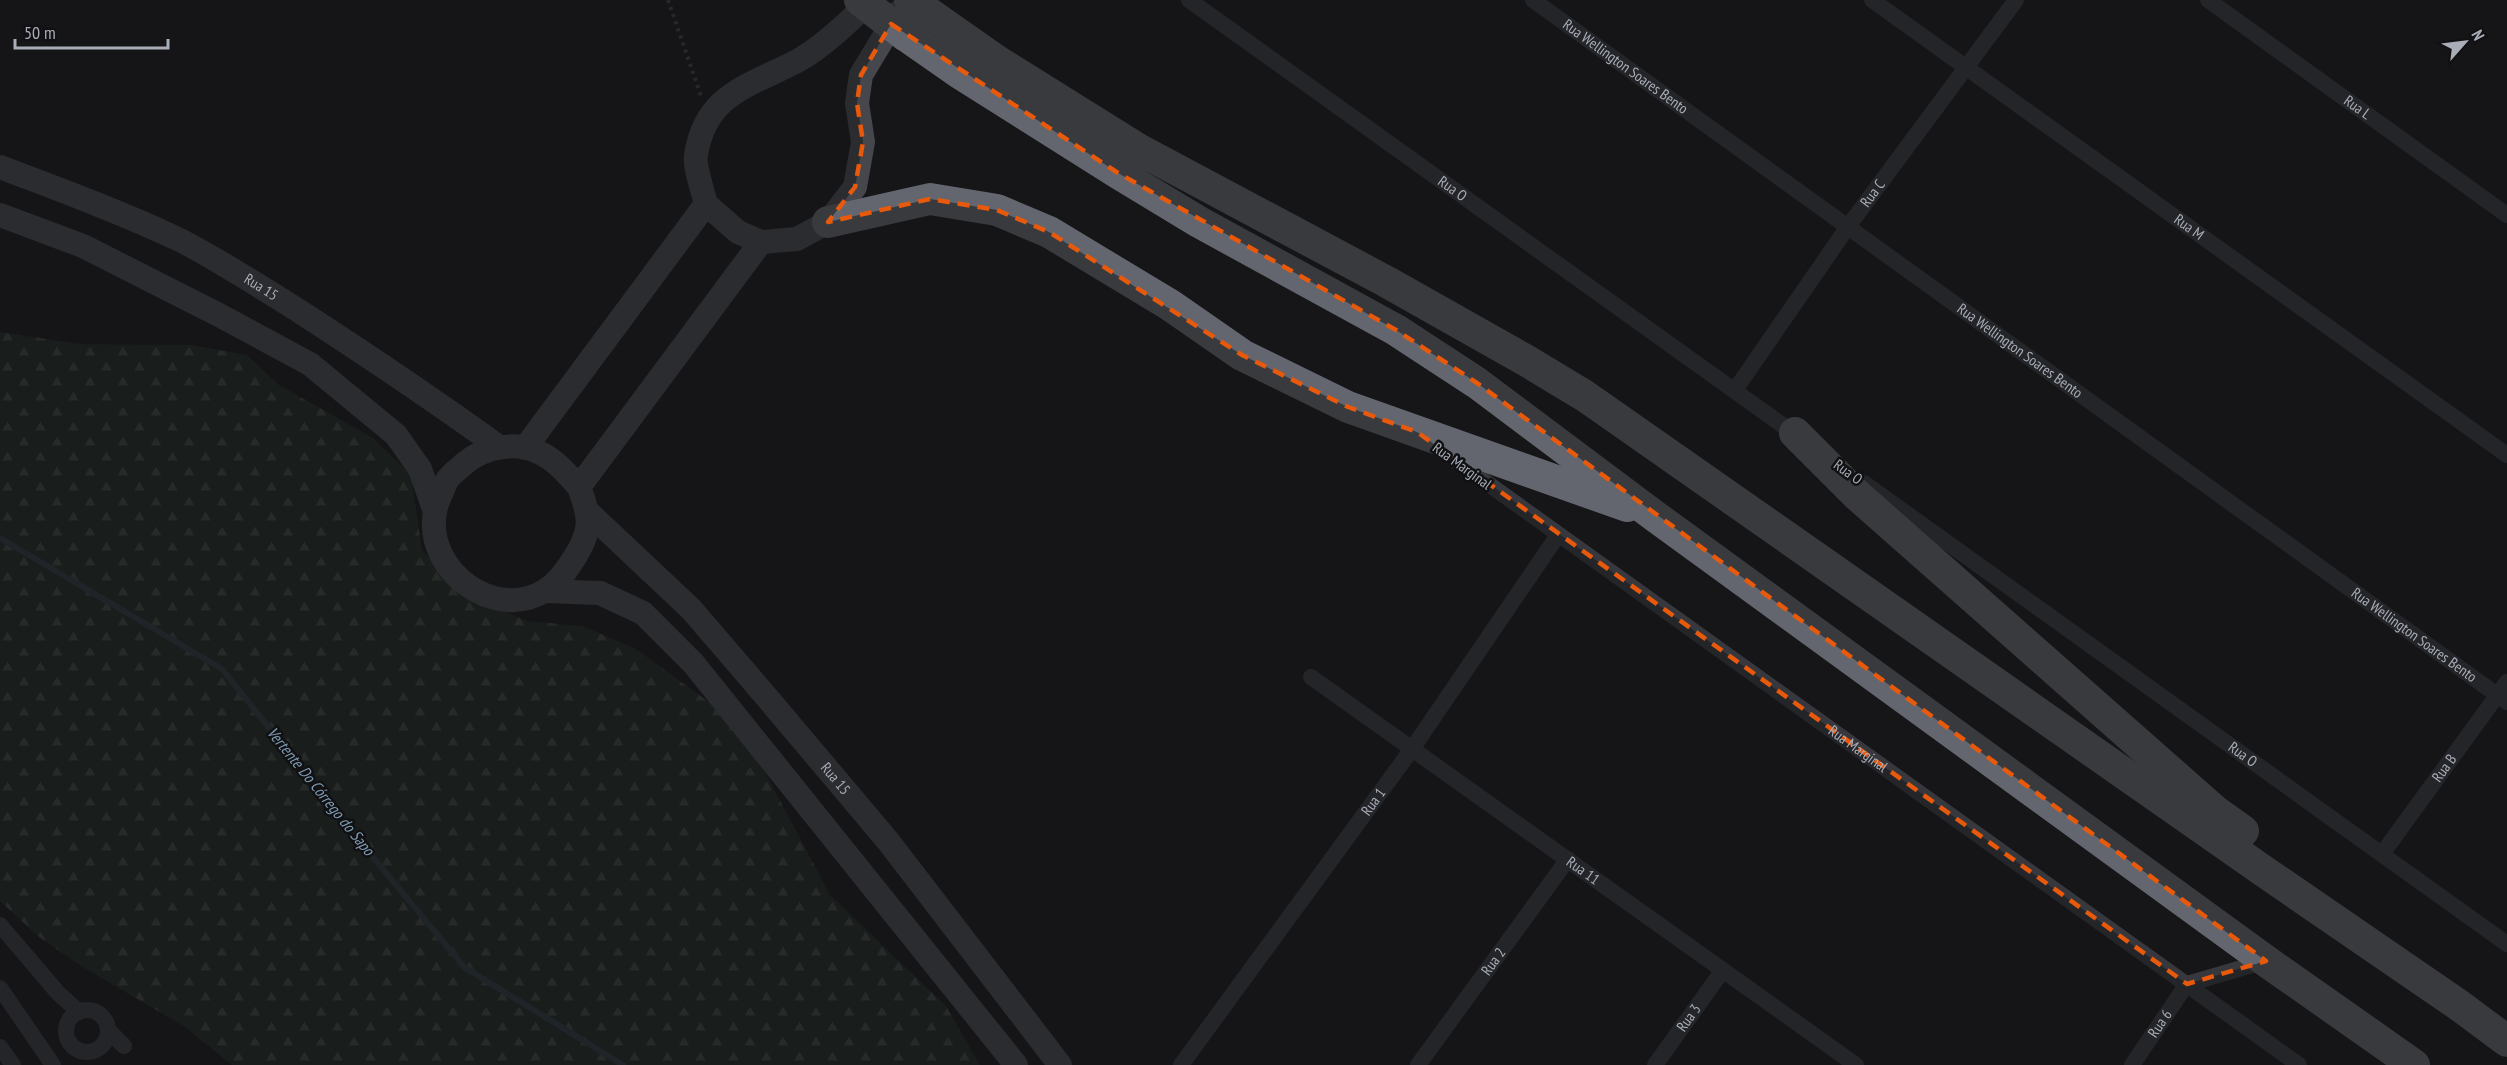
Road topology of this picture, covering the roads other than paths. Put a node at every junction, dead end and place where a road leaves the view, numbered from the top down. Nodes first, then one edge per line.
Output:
1 (860, 0) edge
2 (869, 0) edge
3 (1189, 0) edge
4 (1533, 0) edge
5 (1872, 0) edge
6 (2016, 0) edge
7 (2208, 0) edge
8 (916, 4) edge
9 (1967, 68) junction
10 (0, 167) edge
11 (706, 204) junction
12 (0, 215) edge
13 (2507, 215) edge
14 (828, 222) junction
15 (1847, 228) junction
16 (761, 242) junction
17 (1735, 390) junction
18 (1416, 432) junction
19 (1795, 433) junction
20 (499, 447) junction
21 (525, 448) junction
22 (2507, 455) edge
23 (579, 487) junction
24 (435, 512) junction
25 (588, 513) junction
26 (1656, 517) junction
27 (1558, 535) junction
28 (546, 591) junction
29 (1311, 677) dead end
30 (2504, 693) edge
31 (1412, 749) junction
32 (2382, 854) junction
33 (1568, 859) junction
34 (0, 925) edge
35 (2507, 944) edge
36 (2266, 961) junction
37 (1723, 970) junction
38 (2187, 984) junction
39 (1, 991) edge
40 (2460, 1006) junction
41 (79, 1012) junction
42 (108, 1030) junction
43 (2507, 1041) edge
44 (124, 1046) dead end
45 (0, 1047) edge
46 (13, 1065) edge
47 (53, 1065) edge
48 (1016, 1065) edge
49 (1060, 1065) edge
50 (1180, 1065) edge
51 (1418, 1065) edge
52 (1655, 1065) edge
53 (1856, 1065) edge
54 (2132, 1065) edge
55 (2299, 1065) edge
56 (2414, 1065) edge

1 - 26 highway, bridge
2 - 11 street
3 - 17 street, Rua O
4 - 15 street, Rua Wellington Soares Bento
5 - 9 street, Rua M
6 - 9 street, Rua C
7 - 13 street, Rua L
8 - 14 street
8 - 40 highway
9 - 15 street, Rua C
9 - 22 street, Rua M
10 - 20 street, Rua 15
11 - 16 street
11 - 21 street
12 - 24 street
14 - 16 street
14 - 18 highway
15 - 17 street, Rua C
15 - 30 street, Rua Wellington Soares Bento
16 - 23 street
17 - 19 street, Rua O
18 - 26 highway
18 - 27 street, Rua Marginal
19 - 32 street, Rua O
19 - 40 highway
20 - 21 street
20 - 24 street
21 - 23 street
23 - 25 street
24 - 28 street
25 - 28 street
25 - 49 street, Rua 15
26 - 36 highway
27 - 31 street, Rua 1
27 - 38 street, Rua Marginal
28 - 48 street
29 - 31 street, Rua 11
30 - 32 street, Rua B
31 - 33 street, Rua 11
31 - 50 street, Rua 1
32 - 35 street, Rua O
33 - 37 street, Rua 11
33 - 51 street, Rua 2
34 - 41 street
36 - 38 street
36 - 56 highway
37 - 52 street, Rua 3
37 - 53 street, Rua 11
38 - 54 street, Rua 6
38 - 55 street, Rua Marginal
39 - 47 street
40 - 43 highway
41 - 42 street
41 - 42 street
42 - 44 street
45 - 46 street

